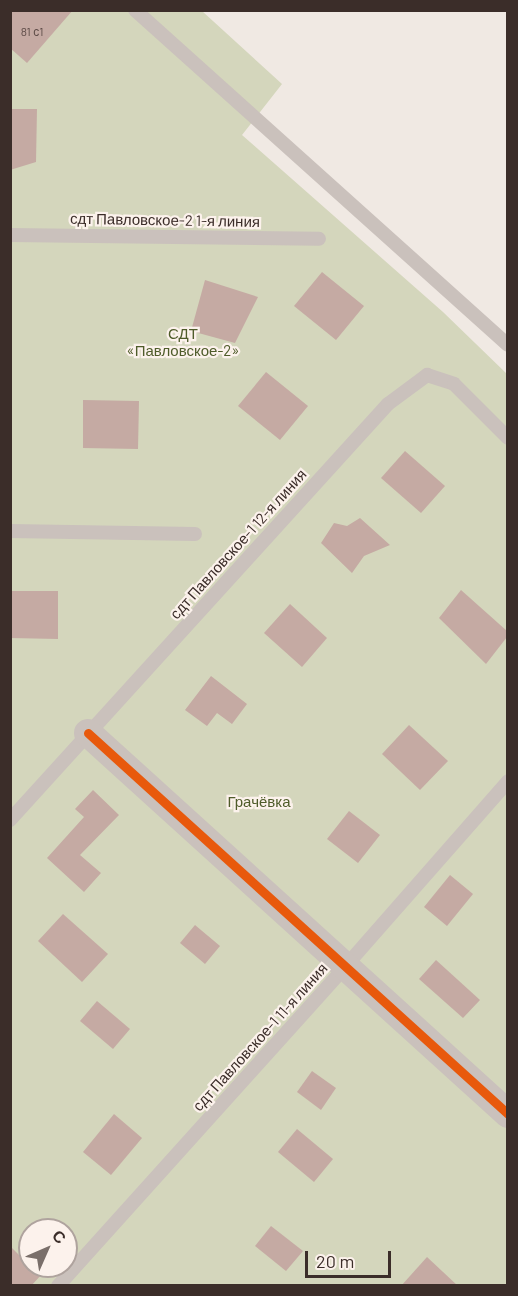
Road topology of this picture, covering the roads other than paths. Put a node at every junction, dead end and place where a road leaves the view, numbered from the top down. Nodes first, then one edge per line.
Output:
1 (135, 10) edge
2 (10, 235) edge
3 (318, 238) dead end
4 (507, 345) edge
5 (507, 438) edge
6 (10, 531) edge
7 (195, 534) dead end
8 (88, 733) junction
9 (507, 781) edge
10 (10, 820) edge
11 (344, 968) junction
12 (507, 1114) edge
13 (58, 1286) edge

1 - 4 lane
2 - 3 lane, сдт Павловское-2 1-я линия
5 - 8 lane, сдт Павловское-1 12-я линия
6 - 7 lane
8 - 10 lane, сдт Павловское-1 12-я линия
8 - 11 street
9 - 11 lane, сдт Павловское-1 11-я линия
11 - 12 street
11 - 13 lane, сдт Павловское-1 11-я линия

